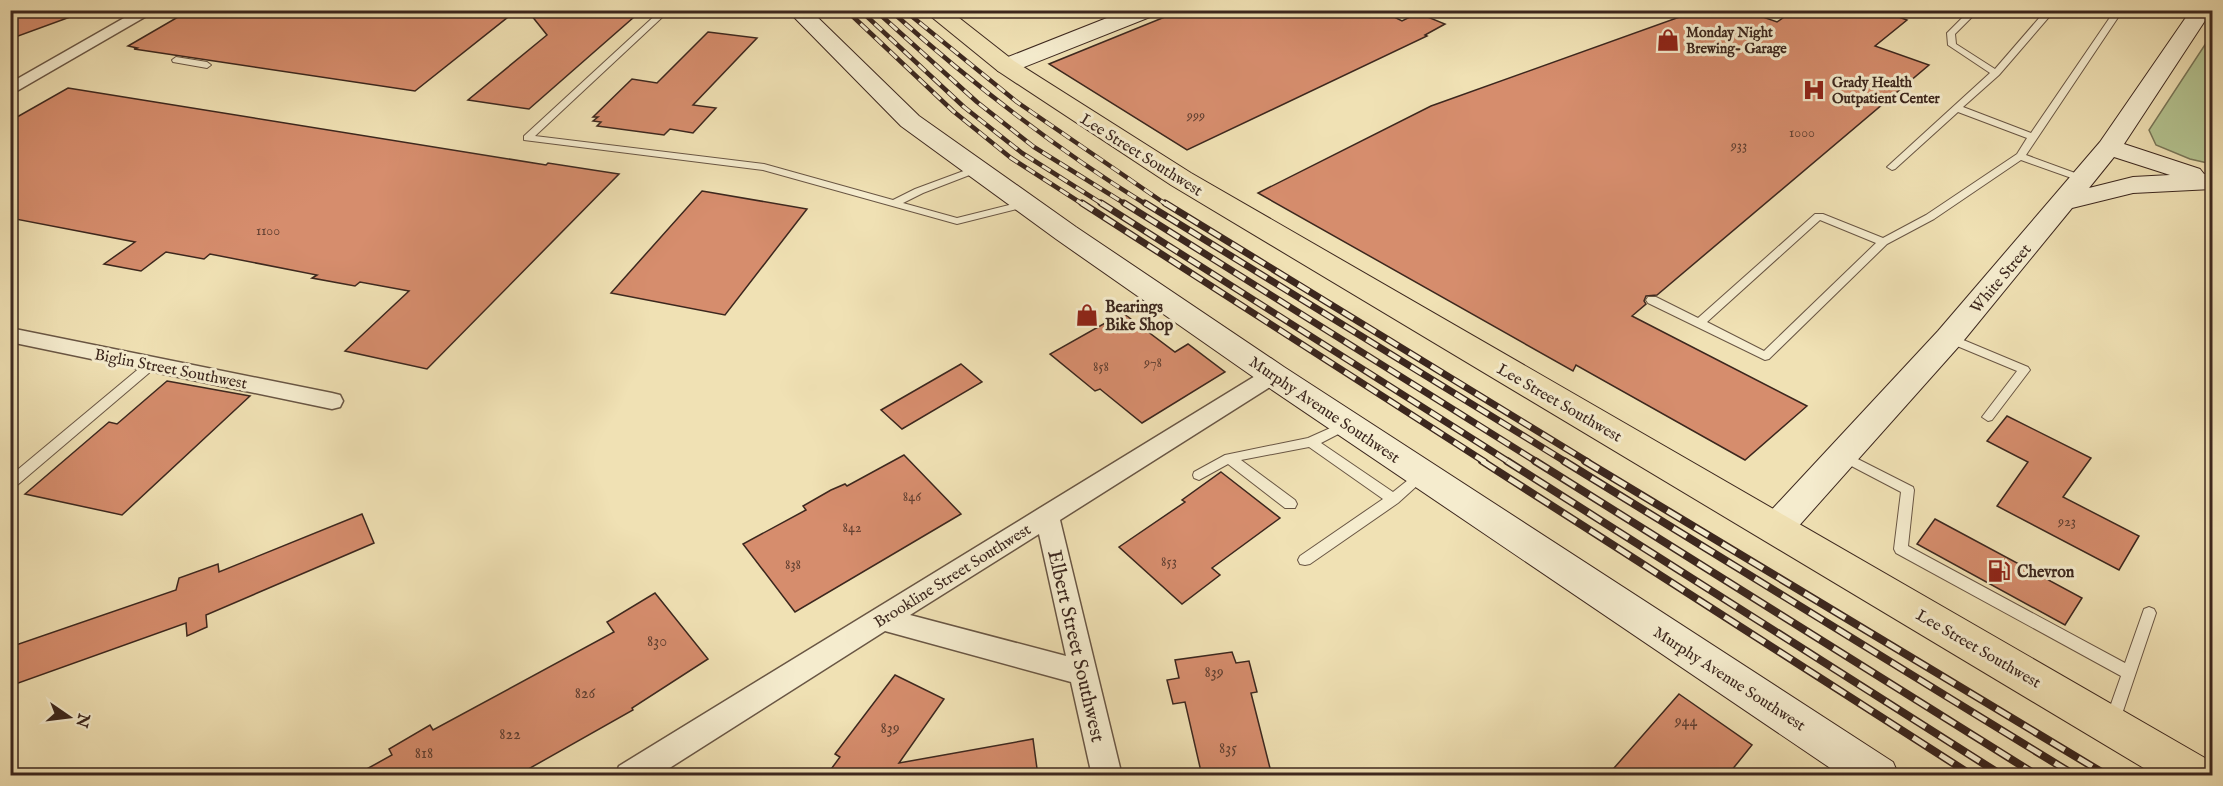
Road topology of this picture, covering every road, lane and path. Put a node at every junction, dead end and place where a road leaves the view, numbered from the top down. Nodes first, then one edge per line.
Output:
1 (150, 10) edge
2 (666, 10) edge
3 (797, 10) edge
4 (934, 10) edge
5 (1147, 10) edge
6 (1975, 10) edge
7 (2051, 10) edge
8 (2119, 10) edge
9 (2202, 10) edge
10 (176, 60) dead end
11 (61, 61) junction
12 (207, 64) dead end
13 (1006, 66) junction
14 (1996, 73) junction
15 (10, 77) edge
16 (10, 90) edge
17 (1957, 108) junction
18 (2033, 137) junction
19 (2109, 147) junction
20 (2020, 156) junction
21 (1892, 167) dead end
22 (977, 170) junction
23 (2083, 179) junction
24 (2212, 180) edge
25 (2063, 202) junction
26 (893, 204) junction
27 (1025, 204) junction
28 (1883, 242) junction
29 (1652, 300) dead end
30 (1699, 323) junction
31 (10, 335) edge
32 (1949, 338) junction
33 (152, 364) junction
34 (1273, 375) junction
35 (332, 400) dead end
36 (1988, 417) dead end
37 (1347, 424) junction
38 (1311, 442) junction
39 (1842, 456) junction
40 (1229, 458) junction
41 (1199, 475) dead end
42 (1424, 475) junction
43 (10, 484) edge
44 (1393, 499) junction
45 (1290, 504) dead end
46 (1047, 516) junction
47 (1776, 528) junction
48 (1305, 560) dead end
49 (2149, 613) dead end
50 (881, 619) junction
51 (1083, 673) junction
52 (2129, 673) junction
53 (2112, 725) junction
54 (630, 776) edge
55 (1107, 776) edge
56 (1878, 776) edge
57 (2197, 776) edge

1 - 11 street
2 - 26 lane
3 - 22 street, Murphy Avenue Southwest
4 - 13 main road, Lee Street Southwest
5 - 13 street
6 - 14 lane
7 - 14 lane
8 - 18 lane
9 - 19 street, White Street
10 - 12 lane
11 - 15 street
11 - 16 street
13 - 47 main road, Lee Street Southwest
14 - 17 lane
17 - 18 lane
17 - 21 lane
18 - 20 lane
19 - 23 street, White Street
19 - 24 street
20 - 23 lane
20 - 28 lane
22 - 26 lane
22 - 27 street, Murphy Avenue Southwest
23 - 25 street, White Street
24 - 25 street
25 - 32 street, White Street
26 - 27 lane
27 - 34 street, Murphy Avenue Southwest
28 - 30 lane
28 - 30 lane
29 - 30 lane
31 - 33 street, Biglin Street Southwest
32 - 36 lane
32 - 39 street, White Street
33 - 35 street, Biglin Street Southwest
33 - 43 lane
34 - 37 street, Murphy Avenue Southwest
34 - 46 street, Brookline Street Southwest
37 - 38 lane
37 - 42 street, Murphy Avenue Southwest
38 - 40 lane
38 - 44 lane
39 - 47 street, White Street
39 - 52 lane
40 - 41 lane
40 - 45 lane
42 - 44 lane
42 - 56 street, Murphy Avenue Southwest
44 - 48 lane
46 - 50 street, Brookline Street Southwest
46 - 51 street, Elbert Street Southwest
47 - 53 main road, Lee Street Southwest
49 - 52 lane
50 - 51 street
50 - 54 street, Brookline Street Southwest
51 - 55 street, Elbert Street Southwest
52 - 53 lane
53 - 57 main road, Lee Street Southwest

